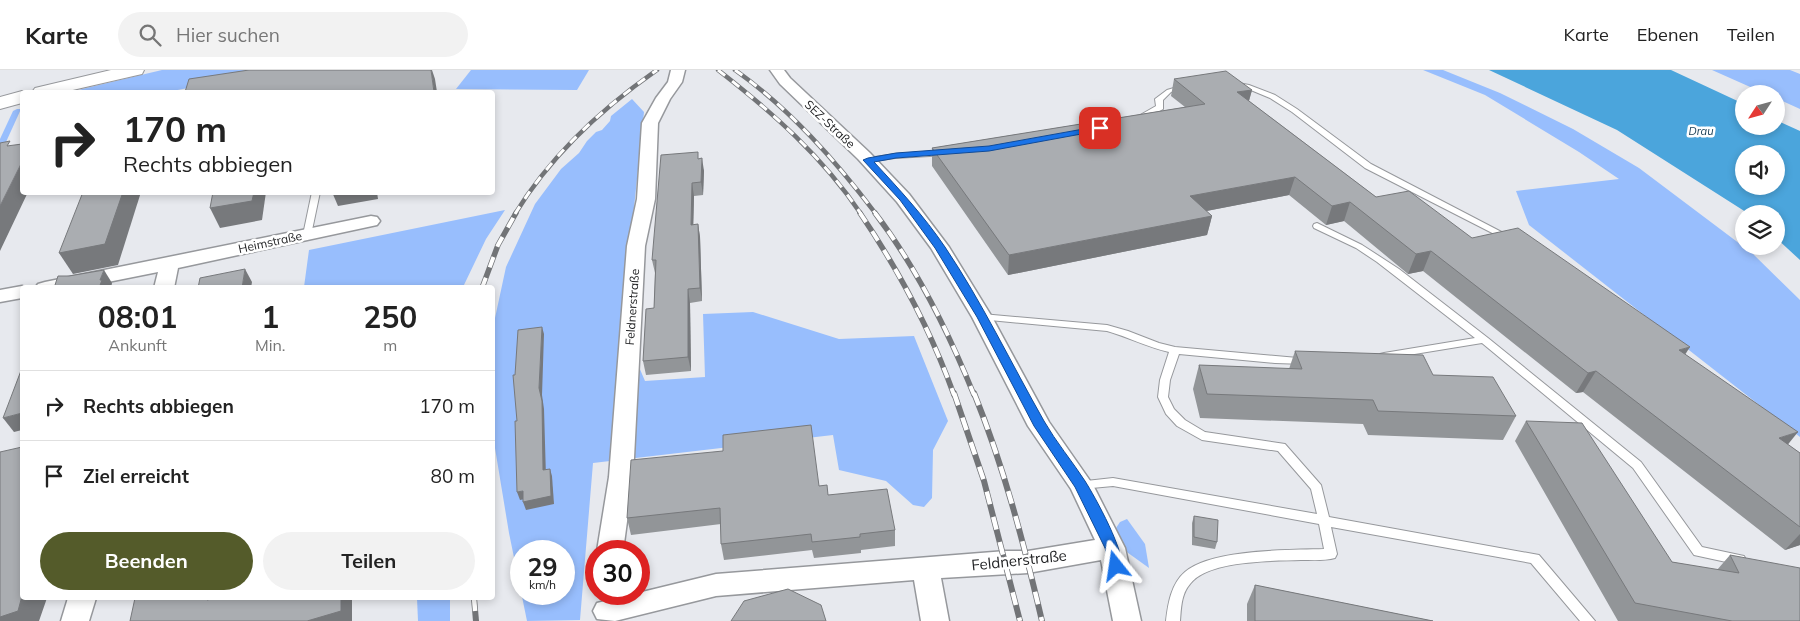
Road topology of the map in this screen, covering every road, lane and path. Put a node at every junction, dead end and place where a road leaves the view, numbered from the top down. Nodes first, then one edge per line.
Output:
1 (135, 70) edge
2 (678, 70) edge
3 (777, 70) edge
4 (1221, 82) edge
5 (1197, 85) edge
6 (50, 90) edge
7 (20, 98) edge
8 (0, 103) edge
9 (1125, 124) edge
10 (957, 152) edge
11 (868, 160) junction
12 (315, 195) edge
13 (371, 221) dead end
14 (1317, 226) dead end
15 (307, 235) junction
16 (1519, 243) edge
17 (169, 264) junction
18 (61, 285) edge
19 (165, 285) edge
20 (20, 292) edge
21 (0, 296) edge
22 (982, 317) junction
23 (1484, 340) junction
24 (1175, 350) junction
25 (1372, 358) edge
26 (1314, 361) edge
27 (1081, 485) junction
28 (1325, 521) junction
29 (612, 540) edge
30 (1112, 548) junction
31 (1754, 563) edge
32 (926, 569) junction
33 (81, 600) edge
34 (607, 609) edge
35 (74, 621) edge
36 (934, 621) edge
37 (1126, 621) edge
38 (1173, 621) edge
39 (1588, 621) edge

1 - 6 main road
2 - 29 street, Feldnerstraße
3 - 11 street, SEZ-Straße
4 - 16 lane
5 - 9 lane
7 - 8 main road
10 - 11 lane
11 - 22 street, SEZ-Straße
12 - 15 lane
13 - 15 street, Heimstraße
14 - 23 lane
15 - 17 street, Heimstraße
17 - 18 street, Heimstraße
17 - 19 street
20 - 21 street
22 - 24 lane
22 - 27 street, SEZ-Straße
23 - 25 lane
23 - 31 lane
24 - 26 lane
24 - 28 lane
27 - 28 lane
27 - 30 street, SEZ-Straße
28 - 38 lane
28 - 39 lane
30 - 32 street, Feldnerstraße
30 - 37 street, SEZ-Straße
32 - 34 street, Feldnerstraße
32 - 36 street
33 - 35 street

